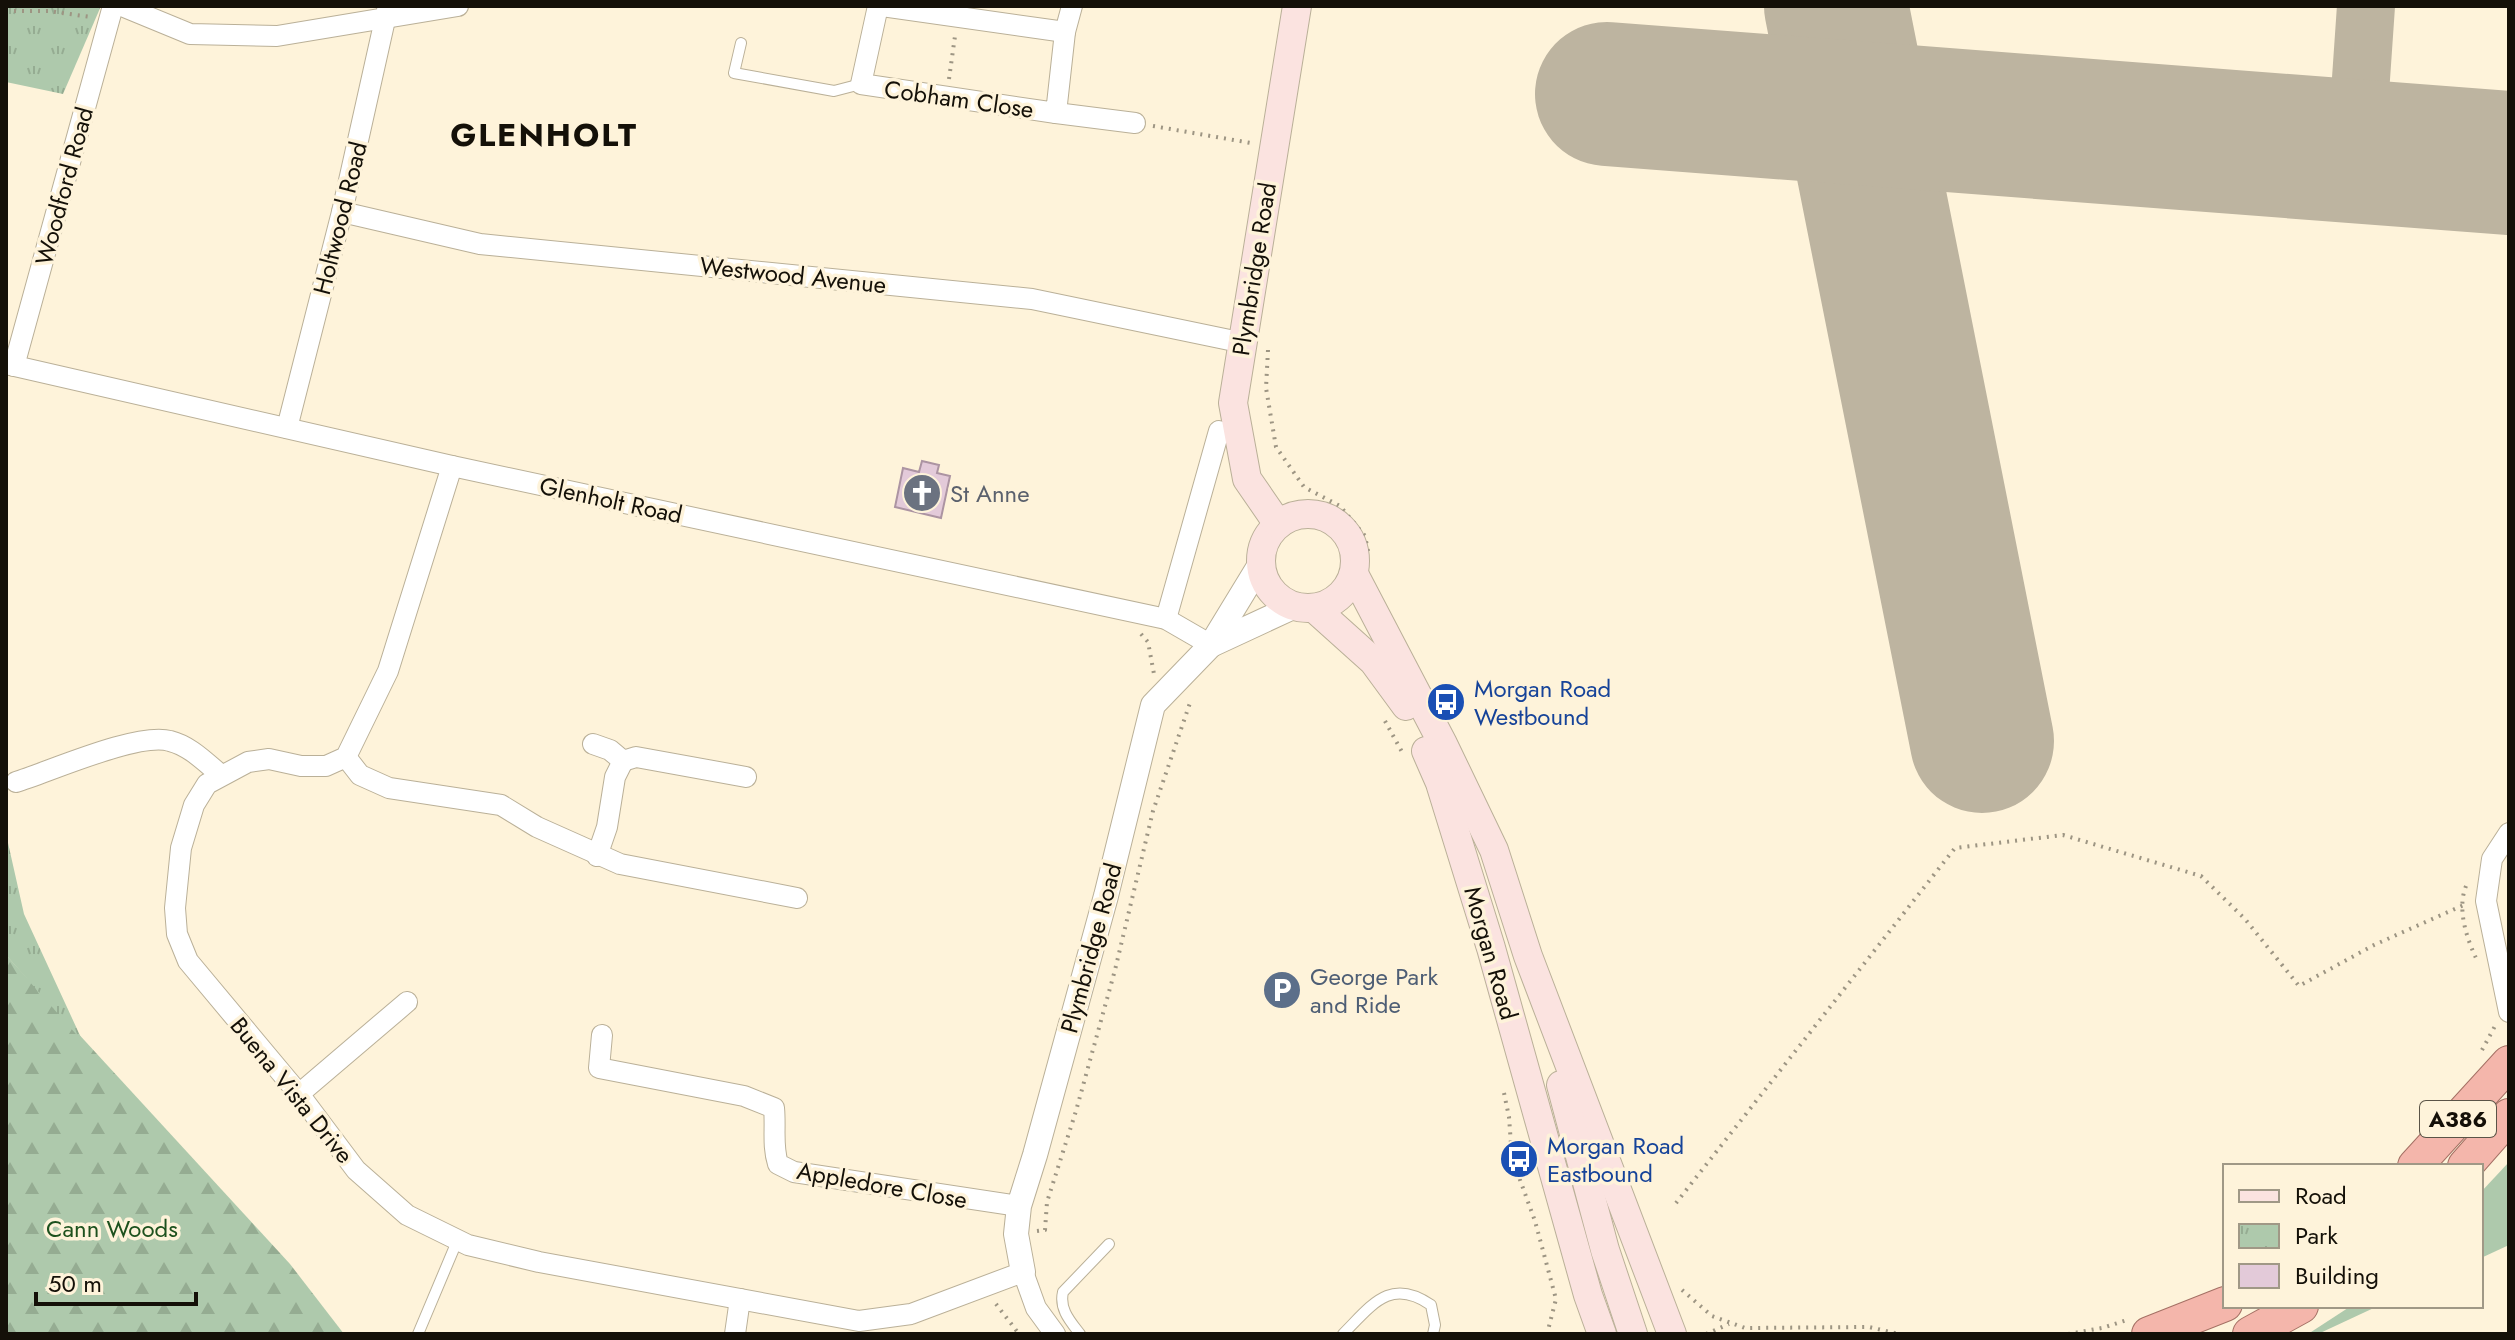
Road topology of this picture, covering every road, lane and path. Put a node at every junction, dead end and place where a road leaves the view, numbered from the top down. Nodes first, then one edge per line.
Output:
1 (458, 6) edge
2 (880, 6) edge
3 (1072, 6) edge
4 (1297, 6) edge
5 (115, 10) edge
6 (6, 11) edge
7 (387, 12) edge
8 (958, 17) junction
9 (1065, 32) junction
10 (741, 43) dead end
11 (861, 84) junction
12 (947, 97) junction
13 (1056, 113) junction
14 (1135, 123) joint
15 (1273, 147) junction
16 (342, 212) junction
17 (1244, 343) junction
18 (10, 365) edge
19 (287, 428) junction
20 (1219, 431) dead end
21 (452, 466) junction
22 (1278, 524) junction
23 (1261, 563) junction
24 (1354, 574) junction
25 (1304, 607) junction
26 (1121, 609) junction
27 (1166, 619) junction
28 (1211, 645) junction
29 (1191, 700) dead end
30 (1153, 705) junction
31 (1380, 712) dead end
32 (593, 744) dead end
33 (1402, 752) dead end
34 (346, 757) junction
35 (623, 761) junction
36 (221, 775) junction
37 (746, 777) dead end
38 (16, 782) dead end
39 (2509, 833) edge
40 (597, 856) junction
41 (2487, 896) junction
42 (797, 898) dead end
43 (2494, 939) junction
44 (1528, 956) junction
45 (2509, 965) edge
46 (407, 1002) dead end
47 (2509, 1012) edge
48 (602, 1035) dead end
49 (2506, 1061) edge
50 (1503, 1086) dead end
51 (299, 1094) junction
52 (2509, 1116) edge
53 (2417, 1164) edge
54 (2467, 1164) edge
55 (1676, 1203) dead end
56 (1019, 1206) junction
57 (1016, 1234) junction
58 (458, 1239) junction
59 (1109, 1244) dead end
60 (1023, 1272) junction
61 (984, 1288) junction
62 (1588, 1295) junction
63 (740, 1299) junction
64 (2223, 1305) edge
65 (2297, 1308) edge
66 (1712, 1316) dead end
67 (1731, 1323) junction
68 (1745, 1331) edge
69 (418, 1334) edge
70 (735, 1334) edge
71 (1019, 1334) edge
72 (1055, 1334) edge
73 (1080, 1334) edge
74 (1343, 1334) edge
75 (1433, 1334) edge
76 (1547, 1334) edge
77 (1579, 1334) edge
78 (1602, 1334) edge
79 (1633, 1334) edge
80 (1672, 1334) edge
81 (1706, 1334) edge
82 (1899, 1334) edge
83 (2149, 1334) edge
84 (2250, 1334) edge

1 - 7 street
2 - 8 street, Cobham Close
2 - 11 street, Cobham Close
3 - 9 street, Cobham Close
4 - 15 main road, Plymbridge Road
5 - 6 path
5 - 7 street
5 - 18 street, Woodford Road
7 - 16 street, Holtwood Road
8 - 9 street, Cobham Close
8 - 12 path
9 - 13 street, Cobham Close
10 - 11 lane
11 - 12 street, Cobham Close
12 - 13 street, Cobham Close
13 - 14 street
14 - 15 path
15 - 17 main road, Plymbridge Road
16 - 17 street, Westwood Avenue
16 - 19 street, Holtwood Road
17 - 22 main road, Plymbridge Road
18 - 19 street, Glenholt Road
19 - 21 street, Glenholt Road
20 - 27 street
21 - 26 street, Glenholt Road
21 - 34 street
22 - 23 main road, Plymbridge Road
22 - 24 main road
23 - 25 main road
23 - 28 street, Plymbridge Road
24 - 25 main road, Plymbridge Road
24 - 44 main road, Morgan Road
25 - 28 street, Plymbridge Road
25 - 62 main road, Morgan Road
26 - 27 street, Glenholt Road
26 - 30 path
27 - 28 street, Glenholt Road
28 - 30 street, Plymbridge Road
29 - 57 path
30 - 56 street, Plymbridge Road
31 - 33 path
32 - 35 street
34 - 36 street, Buena Vista Drive
34 - 40 street
35 - 37 street
35 - 40 street
36 - 38 street
36 - 51 street, Buena Vista Drive
39 - 41 street
40 - 42 street
41 - 43 street
41 - 55 path
43 - 45 street
43 - 47 street
44 - 79 main road, Morgan Road
44 - 80 main road, Morgan Road
46 - 51 street
48 - 56 street, Appledore Close
49 - 53 highway, A386
50 - 76 path
51 - 58 street, Buena Vista Drive
52 - 54 highway, A386
56 - 57 street, Plymbridge Road
57 - 60 street, Plymbridge Road
58 - 63 street, Buena Vista Drive
58 - 69 lane
59 - 73 lane
60 - 61 street, Buena Vista Drive
60 - 72 street
61 - 63 street, Buena Vista Drive
61 - 71 path
62 - 77 main road
62 - 78 main road, Morgan Road
63 - 70 street
64 - 83 highway
65 - 84 highway
66 - 67 path
67 - 68 path
67 - 81 path
68 - 82 path
74 - 75 lane

